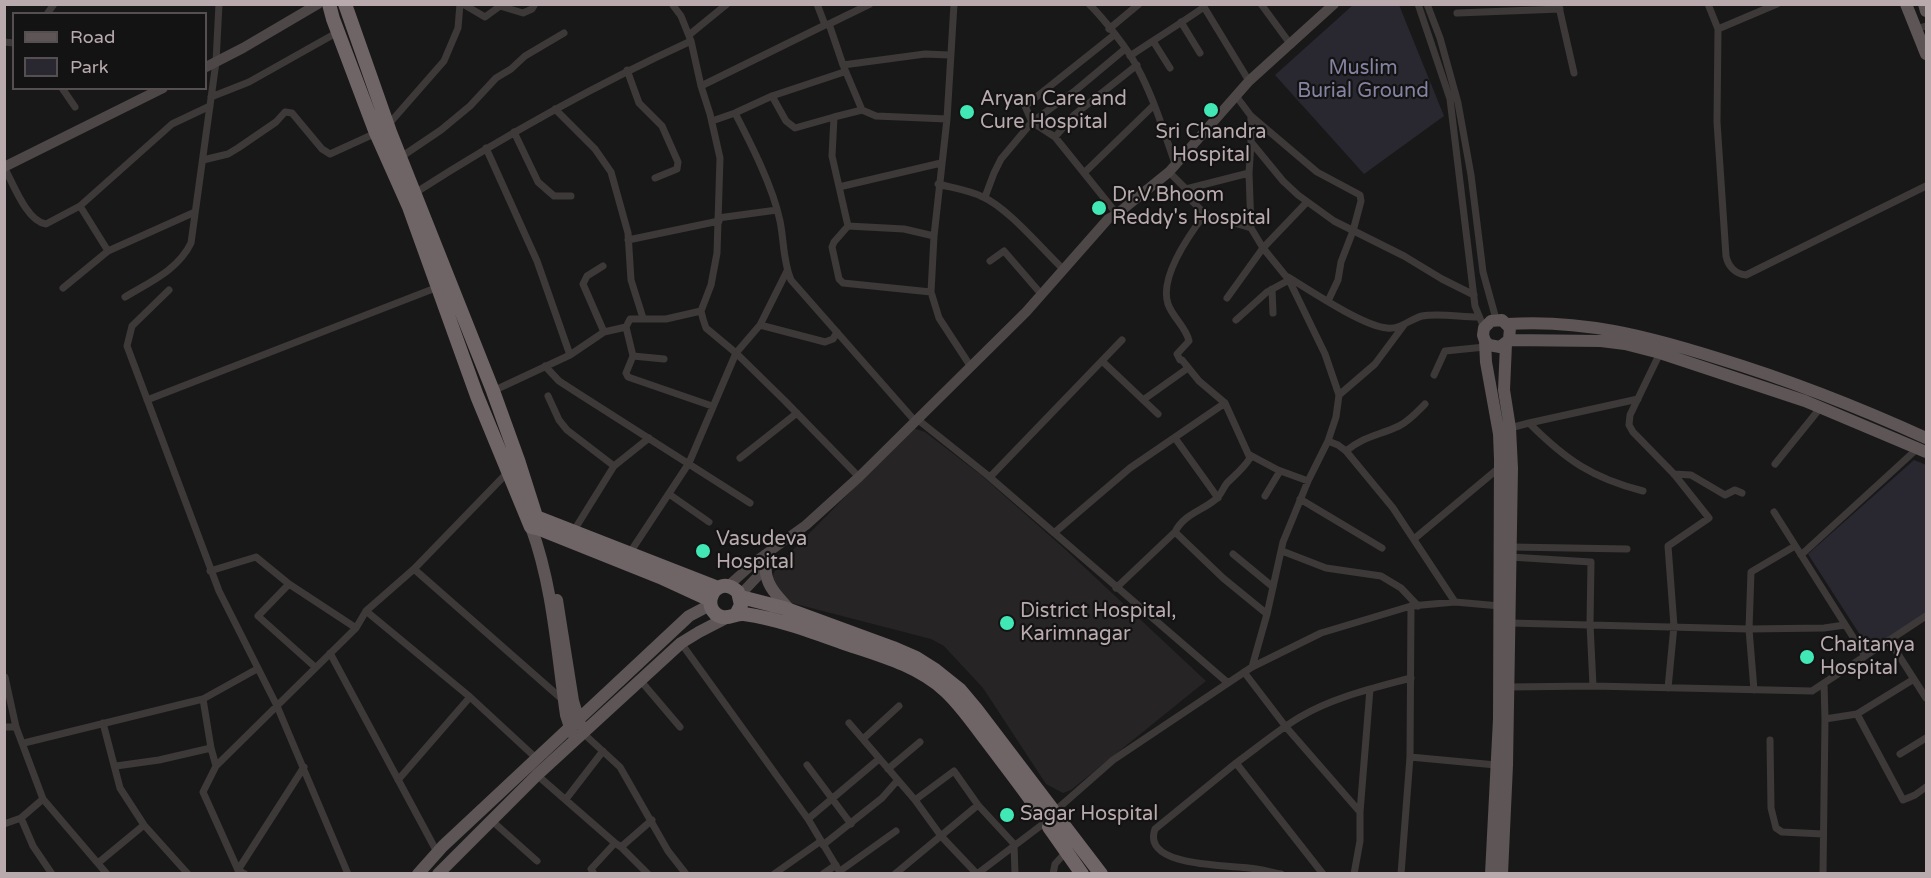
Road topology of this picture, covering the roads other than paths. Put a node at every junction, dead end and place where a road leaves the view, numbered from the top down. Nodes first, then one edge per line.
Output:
1 (219, 4) edge
2 (318, 4) edge
3 (329, 4) edge
4 (345, 4) edge
5 (462, 4) edge
6 (535, 4) edge
7 (672, 4) edge
8 (728, 4) edge
9 (817, 4) edge
10 (870, 4) edge
11 (954, 4) edge
12 (1089, 4) edge
13 (1139, 4) edge
14 (1261, 4) edge
15 (1334, 4) edge
16 (1418, 4) edge
17 (1427, 4) edge
18 (1708, 4) edge
19 (1777, 4) edge
20 (1906, 4) edge
21 (1924, 4) edge
22 (1204, 6) edge
23 (1559, 7) edge
24 (1926, 11) edge
25 (1457, 13) dead end
26 (1181, 22) junction
27 (827, 25) junction
28 (1921, 27) edge
29 (1718, 29) junction
30 (338, 32) junction
31 (1112, 32) junction
32 (564, 33) dead end
33 (690, 38) junction
34 (1153, 41) junction
35 (1291, 45) junction
36 (1127, 53) junction
37 (1200, 53) dead end
38 (1926, 54) edge
39 (949, 55) junction
40 (216, 62) junction
41 (1137, 65) junction
42 (207, 66) edge
43 (844, 68) junction
44 (1170, 68) dead end
45 (627, 70) junction
46 (1574, 73) dead end
47 (1249, 81) junction
48 (700, 86) junction
49 (63, 90) edge
50 (159, 90) edge
51 (772, 96) junction
52 (1236, 96) junction
53 (211, 101) junction
54 (1154, 105) junction
55 (75, 108) dead end
56 (555, 109) junction
57 (862, 110) junction
58 (735, 113) junction
59 (1251, 116) junction
60 (834, 117) junction
61 (946, 119) junction
62 (712, 121) junction
63 (1032, 122) junction
64 (382, 129) junction
65 (514, 132) junction
66 (1055, 137) junction
67 (1251, 142) junction
68 (486, 148) junction
69 (400, 157) junction
70 (203, 160) junction
71 (941, 163) junction
72 (4, 167) edge
73 (1172, 169) junction
74 (1084, 173) junction
75 (1249, 173) junction
76 (656, 178) dead end
77 (938, 184) junction
78 (1926, 186) edge
79 (839, 187) junction
80 (1186, 189) junction
81 (415, 193) junction
82 (571, 196) dead end
83 (985, 198) junction
84 (1307, 202) junction
85 (81, 206) junction
86 (777, 210) junction
87 (195, 212) junction
88 (1117, 214) junction
89 (1205, 214) junction
90 (718, 220) junction
91 (848, 226) junction
92 (1251, 228) junction
93 (1353, 231) junction
94 (934, 236) junction
95 (628, 240) junction
96 (1263, 248) junction
97 (108, 251) junction
98 (990, 261) dead end
99 (603, 266) dead end
100 (1063, 269) junction
101 (787, 271) junction
102 (1287, 278) junction
103 (444, 285) junction
104 (63, 288) dead end
105 (1272, 289) junction
106 (169, 290) dead end
107 (931, 291) junction
108 (1042, 295) junction
109 (1474, 295) junction
110 (125, 297) dead end
111 (1227, 298) dead end
112 (1328, 301) junction
113 (701, 311) junction
114 (1274, 312) dead end
115 (644, 318) junction
116 (1236, 320) dead end
117 (1502, 322) junction
118 (1406, 323) junction
119 (760, 325) junction
120 (626, 327) junction
121 (604, 332) junction
122 (837, 332) junction
123 (1483, 333) junction
124 (1122, 340) dead end
125 (1507, 342) junction
126 (736, 353) junction
127 (1660, 353) junction
128 (570, 355) junction
129 (633, 356) junction
130 (664, 358) dead end
131 (1102, 361) junction
132 (544, 366) junction
133 (971, 367) junction
134 (1188, 368) junction
135 (1434, 375) dead end
136 (493, 391) junction
137 (1339, 395) junction
138 (548, 396) dead end
139 (1638, 399) junction
140 (147, 400) junction
141 (1143, 400) junction
142 (1225, 404) junction
143 (1425, 404) dead end
144 (712, 406) junction
145 (1821, 407) junction
146 (797, 413) junction
147 (1158, 414) dead end
148 (916, 420) junction
149 (1529, 423) junction
150 (1510, 429) junction
151 (649, 438) junction
152 (1175, 438) junction
153 (1926, 438) edge
154 (1328, 441) junction
155 (1922, 450) edge
156 (1346, 451) junction
157 (1250, 455) junction
158 (740, 458) dead end
159 (688, 463) junction
160 (1775, 464) dead end
161 (614, 466) junction
162 (1500, 467) junction
163 (1280, 471) junction
164 (508, 472) junction
165 (1674, 474) junction
166 (859, 477) junction
167 (990, 477) junction
168 (1308, 481) junction
169 (1643, 491) dead end
170 (1742, 493) dead end
171 (669, 494) junction
172 (1265, 495) dead end
173 (1218, 498) junction
174 (1300, 499) junction
175 (750, 503) dead end
176 (1774, 512) dead end
177 (533, 521) junction
178 (709, 522) dead end
179 (573, 532) junction
180 (1175, 532) junction
181 (1054, 533) junction
182 (1414, 539) junction
183 (1795, 546) junction
184 (1382, 548) dead end
185 (1627, 549) dead end
186 (774, 550) junction
187 (1282, 551) junction
188 (1510, 552) junction
189 (629, 554) junction
190 (1233, 554) dead end
191 (1801, 555) junction
192 (766, 562) junction
193 (414, 569) junction
194 (210, 571) junction
195 (289, 584) junction
196 (723, 587) junction
197 (1274, 587) junction
198 (1116, 588) junction
199 (740, 596) junction
200 (710, 602) junction
201 (1455, 603) junction
202 (1415, 606) junction
203 (1500, 606) junction
204 (790, 610) junction
205 (366, 611) junction
206 (1267, 614) junction
207 (733, 615) junction
208 (1926, 616) edge
209 (1510, 623) junction
210 (1590, 624) junction
211 (1845, 625) junction
212 (1674, 626) junction
213 (356, 628) junction
214 (1749, 628) junction
215 (1889, 640) junction
216 (681, 643) junction
217 (330, 653) junction
218 (1865, 656) junction
219 (315, 667) junction
220 (1252, 667) junction
221 (257, 669) junction
222 (1244, 672) junction
223 (5, 677) edge
224 (1411, 678) junction
225 (1914, 679) junction
226 (640, 680) junction
227 (1228, 683) junction
228 (1824, 683) junction
229 (1593, 686) junction
230 (1508, 687) junction
231 (1668, 688) junction
232 (1370, 689) junction
233 (1754, 690) junction
234 (470, 698) junction
235 (1926, 698) edge
236 (203, 699) junction
237 (564, 701) junction
238 (277, 706) junction
239 (899, 706) dead end
240 (1857, 714) junction
241 (1826, 719) junction
242 (103, 723) junction
243 (574, 723) junction
244 (849, 723) dead end
245 (1286, 726) junction
246 (16, 727) junction
247 (680, 727) dead end
248 (4, 728) edge
249 (580, 736) junction
250 (1926, 738) edge
251 (863, 739) junction
252 (1770, 740) dead end
253 (920, 742) dead end
254 (24, 743) junction
255 (211, 748) junction
256 (603, 751) junction
257 (1900, 754) dead end
258 (1410, 757) junction
259 (536, 758) junction
260 (879, 759) junction
261 (1236, 763) junction
262 (807, 765) dead end
263 (1496, 765) junction
264 (116, 766) junction
265 (216, 766) junction
266 (304, 767) junction
267 (888, 769) junction
268 (537, 775) junction
269 (398, 780) junction
270 (897, 782) junction
271 (1926, 787) edge
272 (44, 799) junction
273 (566, 799) junction
274 (831, 800) junction
275 (915, 800) junction
276 (978, 806) junction
277 (1359, 812) junction
278 (1050, 817) junction
279 (21, 818) junction
280 (808, 819) junction
281 (491, 820) junction
282 (652, 820) junction
283 (851, 824) junction
284 (4, 825) edge
285 (144, 825) junction
286 (896, 831) dead end
287 (1823, 834) junction
288 (940, 836) junction
289 (822, 843) junction
290 (1014, 844) junction
291 (618, 845) junction
292 (437, 852) junction
293 (1066, 852) junction
294 (537, 861) dead end
295 (98, 863) junction
296 (1495, 865) edge
297 (839, 870) edge
298 (983, 871) edge
299 (241, 872) edge
300 (52, 873) edge
301 (107, 873) edge
302 (188, 873) edge
303 (348, 873) edge
304 (417, 873) edge
305 (438, 873) edge
306 (594, 873) edge
307 (648, 873) edge
308 (686, 873) edge
309 (774, 873) edge
310 (823, 873) edge
311 (895, 873) edge
312 (1015, 873) edge
313 (1053, 873) edge
314 (1082, 873) edge
315 (1101, 873) edge
316 (1281, 873) edge
317 (1323, 873) edge
318 (1354, 873) edge
319 (1401, 873) edge
320 (1502, 873) edge
321 (1823, 873) edge

1 - 40 street
2 - 40 street
3 - 30 highway
4 - 64 highway
5 - 6 street
5 - 64 street
7 - 33 street
8 - 33 street
9 - 27 street
10 - 27 street
11 - 39 street
12 - 31 street
13 - 31 street
14 - 35 street
15 - 35 street
16 - 109 street
17 - 117 street
18 - 29 street
19 - 29 street
20 - 28 main road
21 - 24 main road
22 - 26 street
22 - 47 street
23 - 25 street
23 - 46 street
26 - 34 street
26 - 37 street
27 - 43 street
27 - 48 street
28 - 38 main road
29 - 78 street
30 - 53 street
30 - 64 highway
31 - 36 street
31 - 63 street
32 - 69 street
33 - 45 street
33 - 48 street
34 - 36 street
34 - 44 street
35 - 47 street
36 - 41 street
36 - 63 street
39 - 43 street
39 - 61 street
40 - 42 street
40 - 53 street
41 - 54 street
41 - 66 street
43 - 51 street
43 - 57 street
45 - 56 street
45 - 76 street
47 - 52 street
48 - 62 street
49 - 55 street
50 - 72 street
51 - 58 street
51 - 60 street
52 - 59 street
52 - 73 street
53 - 70 street
53 - 85 street
54 - 73 street
54 - 74 street
56 - 65 street
56 - 95 street
57 - 60 street
57 - 61 street
58 - 62 street
58 - 86 street
59 - 67 street
59 - 93 street
60 - 79 street
61 - 71 street
62 - 90 street
63 - 66 street
63 - 83 street
64 - 69 highway
64 - 70 street
64 - 103 highway
65 - 68 street
65 - 82 street
66 - 74 street
67 - 75 street
67 - 84 street
68 - 81 street
68 - 128 street
69 - 81 highway
70 - 87 street
71 - 77 street
71 - 79 street
72 - 85 street
73 - 80 street
73 - 88 street
74 - 88 street
75 - 80 street
75 - 92 street
77 - 83 street
77 - 94 street
79 - 91 street
80 - 89 street
81 - 103 highway
83 - 100 street
84 - 93 street
84 - 96 street
85 - 97 street
86 - 90 street
86 - 101 street
87 - 97 street
87 - 110 street
88 - 100 street
89 - 92 street
89 - 134 street
90 - 95 street
90 - 113 street
91 - 94 street
91 - 107 street
92 - 96 street
93 - 109 street
93 - 112 street
94 - 107 street
95 - 115 street
96 - 102 street
96 - 111 street
97 - 104 street
98 - 108 street
99 - 121 street
100 - 108 street
101 - 119 street
101 - 122 street
102 - 105 street
102 - 112 street
102 - 137 street
103 - 136 highway
103 - 140 street
103 - 164 highway
105 - 114 street
105 - 116 street
106 - 140 street
107 - 133 street
108 - 133 street
109 - 123 street
112 - 118 street
113 - 115 street
113 - 126 street
115 - 120 street
117 - 123 main road
117 - 125 main road
117 - 153 main road
118 - 123 street
118 - 137 street
119 - 122 street
119 - 126 street
120 - 121 street
120 - 129 street
121 - 128 street
122 - 148 street
123 - 125 main road
123 - 135 street
123 - 162 main road
124 - 131 street
125 - 127 main road
125 - 150 main road
126 - 144 street
126 - 146 street
127 - 139 street
127 - 145 main road
128 - 132 street
129 - 130 street
129 - 144 street
131 - 141 street
131 - 167 street
132 - 136 street
132 - 151 street
133 - 148 street
134 - 141 street
134 - 142 street
136 - 177 highway
137 - 154 street
138 - 161 street
139 - 149 street
139 - 165 street
140 - 194 street
141 - 147 street
142 - 152 street
142 - 157 street
143 - 156 street
144 - 159 street
145 - 155 main road
145 - 160 street
146 - 158 street
146 - 166 street
148 - 166 street
148 - 167 street
149 - 150 street
149 - 169 street
150 - 188 main road
151 - 159 street
151 - 161 street
152 - 173 street
152 - 181 street
154 - 156 street
154 - 168 street
155 - 191 street
156 - 182 street
157 - 163 street
157 - 173 street
159 - 171 street
159 - 175 street
161 - 179 street
162 - 182 street
162 - 203 main road
163 - 168 street
163 - 172 street
164 - 177 highway
164 - 193 street
165 - 170 street
165 - 212 street
166 - 186 street
167 - 181 street
168 - 174 street
171 - 178 street
171 - 189 street
173 - 180 street
174 - 184 street
174 - 187 street
176 - 183 street
177 - 179 highway
177 - 200 highway
177 - 237 main road
177 - 243 main road
179 - 189 highway
180 - 198 street
180 - 206 street
181 - 198 street
182 - 201 street
183 - 191 street
183 - 214 street
185 - 188 street
186 - 192 street
186 - 196 street
187 - 197 street
187 - 202 street
188 - 209 main road
188 - 210 street
189 - 196 highway
190 - 197 street
191 - 211 street
192 - 199 street
192 - 204 main road
193 - 205 street
193 - 237 street
194 - 195 street
194 - 221 street
195 - 213 street
195 - 219 street
196 - 199 highway
196 - 200 highway
197 - 206 street
198 - 227 street
199 - 204 highway
199 - 207 highway
200 - 207 highway
200 - 243 main road
201 - 202 street
201 - 203 street
202 - 220 street
202 - 224 street
203 - 263 main road
204 - 278 highway
205 - 213 street
205 - 234 street
206 - 220 street
207 - 216 main road
207 - 278 highway
208 - 215 street
209 - 210 street
209 - 230 main road
210 - 212 street
210 - 229 street
211 - 214 street
211 - 218 street
212 - 214 street
212 - 231 street
213 - 217 street
214 - 233 street
215 - 218 street
215 - 225 street
216 - 226 main road
216 - 280 street
217 - 219 street
217 - 269 street
218 - 228 street
219 - 238 street
220 - 222 street
221 - 236 street
221 - 238 street
222 - 227 street
222 - 245 street
223 - 246 street
224 - 232 street
224 - 258 street
225 - 235 street
225 - 240 street
226 - 247 street
226 - 249 main road
227 - 278 street
228 - 233 street
228 - 241 street
229 - 230 street
229 - 231 street
230 - 296 main road
231 - 233 street
232 - 245 street
232 - 277 street
234 - 259 street
234 - 269 street
236 - 242 street
236 - 255 street
237 - 243 main road
238 - 265 street
238 - 266 street
239 - 251 street
240 - 241 street
240 - 271 street
241 - 287 street
242 - 254 street
242 - 264 street
243 - 249 main road
243 - 259 main road
244 - 251 street
245 - 261 street
245 - 277 street
246 - 248 street
246 - 254 street
249 - 256 street
249 - 268 main road
250 - 257 street
251 - 260 street
252 - 287 street
253 - 267 street
254 - 272 street
255 - 264 street
255 - 265 street
256 - 273 street
256 - 282 street
258 - 263 street
258 - 319 street
259 - 292 main road
260 - 267 street
260 - 274 street
261 - 316 street
261 - 317 street
262 - 274 street
263 - 296 main road
264 - 285 street
265 - 299 street
266 - 299 street
266 - 303 street
267 - 270 street
268 - 273 street
268 - 281 main road
269 - 292 street
270 - 275 street
270 - 283 street
272 - 279 street
272 - 295 street
273 - 291 street
274 - 280 street
274 - 283 street
275 - 276 street
275 - 288 street
276 - 288 street
276 - 290 street
277 - 318 street
278 - 290 street
278 - 293 highway
278 - 315 highway
279 - 284 street
279 - 300 street
280 - 289 street
281 - 294 street
281 - 305 main road
282 - 291 street
282 - 308 street
283 - 289 street
285 - 295 street
285 - 302 street
286 - 297 street
287 - 321 street
288 - 298 street
288 - 311 street
289 - 297 street
289 - 309 street
290 - 298 street
290 - 312 street
291 - 306 street
291 - 307 street
292 - 304 main road
293 - 313 street
293 - 314 highway
295 - 301 street
296 - 320 main road
297 - 310 street

